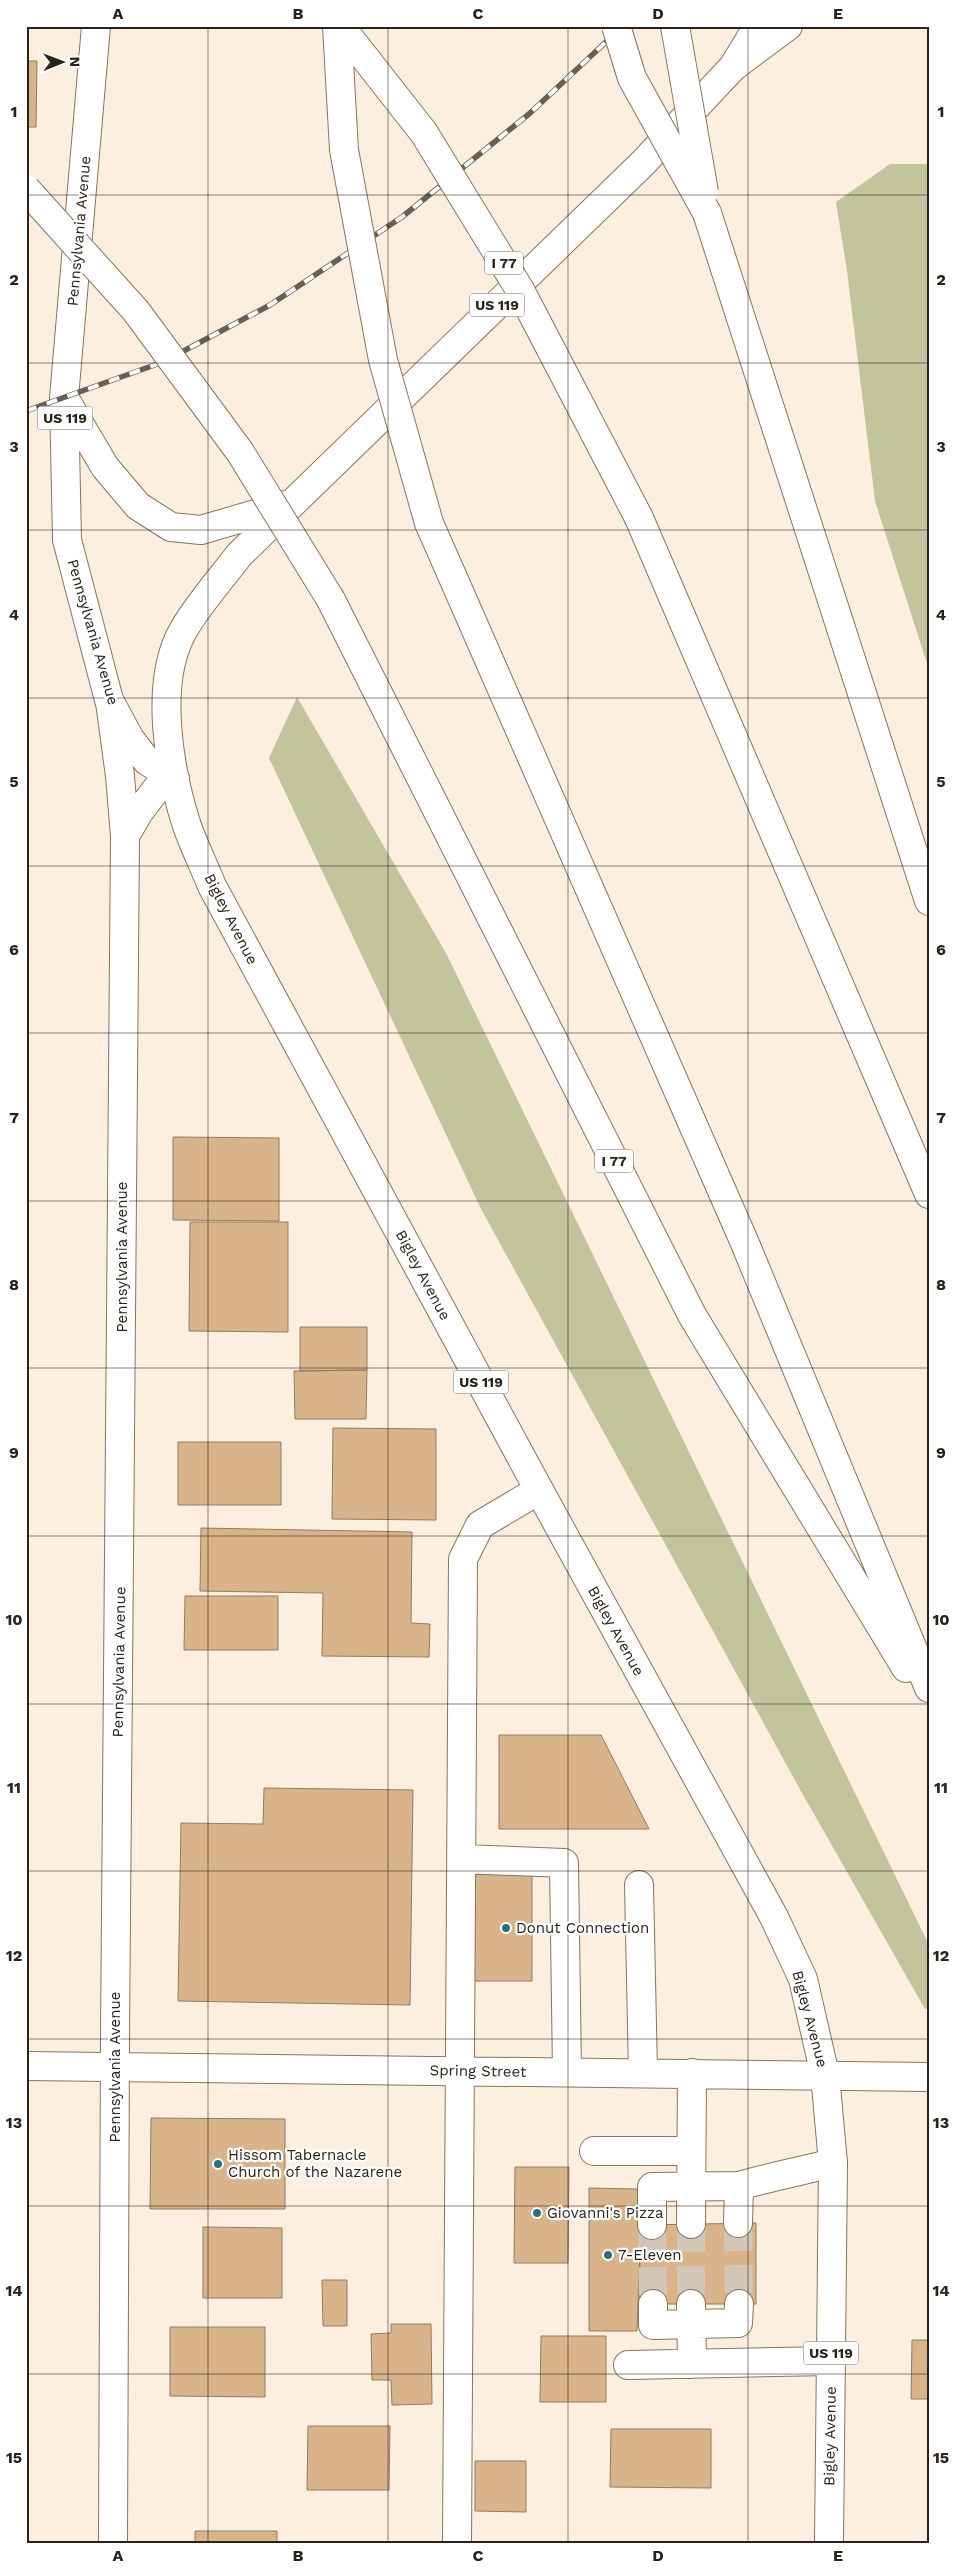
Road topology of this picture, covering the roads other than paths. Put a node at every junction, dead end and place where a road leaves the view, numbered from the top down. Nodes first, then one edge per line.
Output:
1 (96, 26) edge
2 (338, 26) edge
3 (616, 26) edge
4 (674, 26) edge
5 (758, 26) edge
6 (788, 26) edge
7 (733, 67) junction
8 (26, 188) edge
9 (707, 213) junction
10 (64, 398) junction
11 (292, 504) junction
12 (109, 700) junction
13 (176, 779) junction
14 (125, 836) junction
15 (929, 901) edge
16 (929, 1194) edge
17 (539, 1490) junction
18 (929, 1688) edge
19 (929, 1706) edge
20 (462, 1859) junction
21 (639, 1885) dead end
22 (114, 2065) junction
23 (26, 2066) edge
24 (461, 2070) junction
25 (567, 2072) junction
26 (643, 2072) junction
27 (692, 2073) junction
28 (825, 2075) junction
29 (929, 2077) edge
30 (594, 2151) dead end
31 (691, 2152) junction
32 (833, 2163) junction
33 (739, 2186) junction
34 (691, 2187) junction
35 (738, 2223) tunnel mouth
36 (690, 2224) tunnel mouth
37 (652, 2225) tunnel mouth
38 (653, 2304) tunnel mouth
39 (739, 2304) tunnel mouth
40 (691, 2314) junction
41 (831, 2361) junction
42 (692, 2364) junction
43 (628, 2365) dead end
44 (113, 2543) edge
45 (457, 2543) edge
46 (829, 2543) edge

1 - 10 main road, Pennsylvania Avenue / US 119
2 - 16 main road, I 77, bridge
2 - 18 main road, bridge
3 - 9 main road, bridge
4 - 9 main road, bridge
5 - 7 main road, US 119
6 - 7 main road
7 - 11 main road, US 119
8 - 19 main road, I 77, bridge
9 - 15 main road
10 - 11 main road
10 - 12 main road, Pennsylvania Avenue / US 119
11 - 13 main road, US 119
12 - 13 main road, Pennsylvania Avenue / US 119
12 - 14 main road
13 - 14 main road, Pennsylvania Avenue
13 - 17 main road, Bigley Avenue / US 119
14 - 22 main road, Pennsylvania Avenue
17 - 20 main road
17 - 28 main road, Bigley Avenue / US 119
20 - 24 main road
20 - 25 main road
21 - 26 main road
22 - 23 main road, Spring Street
22 - 24 main road, Spring Street
22 - 44 main road, Pennsylvania Avenue
24 - 25 main road, Spring Street
24 - 45 main road
25 - 26 main road, Spring Street
26 - 27 main road, Spring Street
27 - 28 main road, Spring Street
27 - 31 main road
28 - 29 main road, Spring Street
28 - 32 main road, Bigley Avenue / US 119
30 - 31 main road
31 - 34 main road
32 - 33 main road
32 - 41 main road, Bigley Avenue / US 119
33 - 34 main road
33 - 35 main road
34 - 36 main road
34 - 37 main road
38 - 40 main road
39 - 40 main road
40 - 42 main road
41 - 42 main road
41 - 46 main road, Bigley Avenue / US 119
42 - 43 main road

